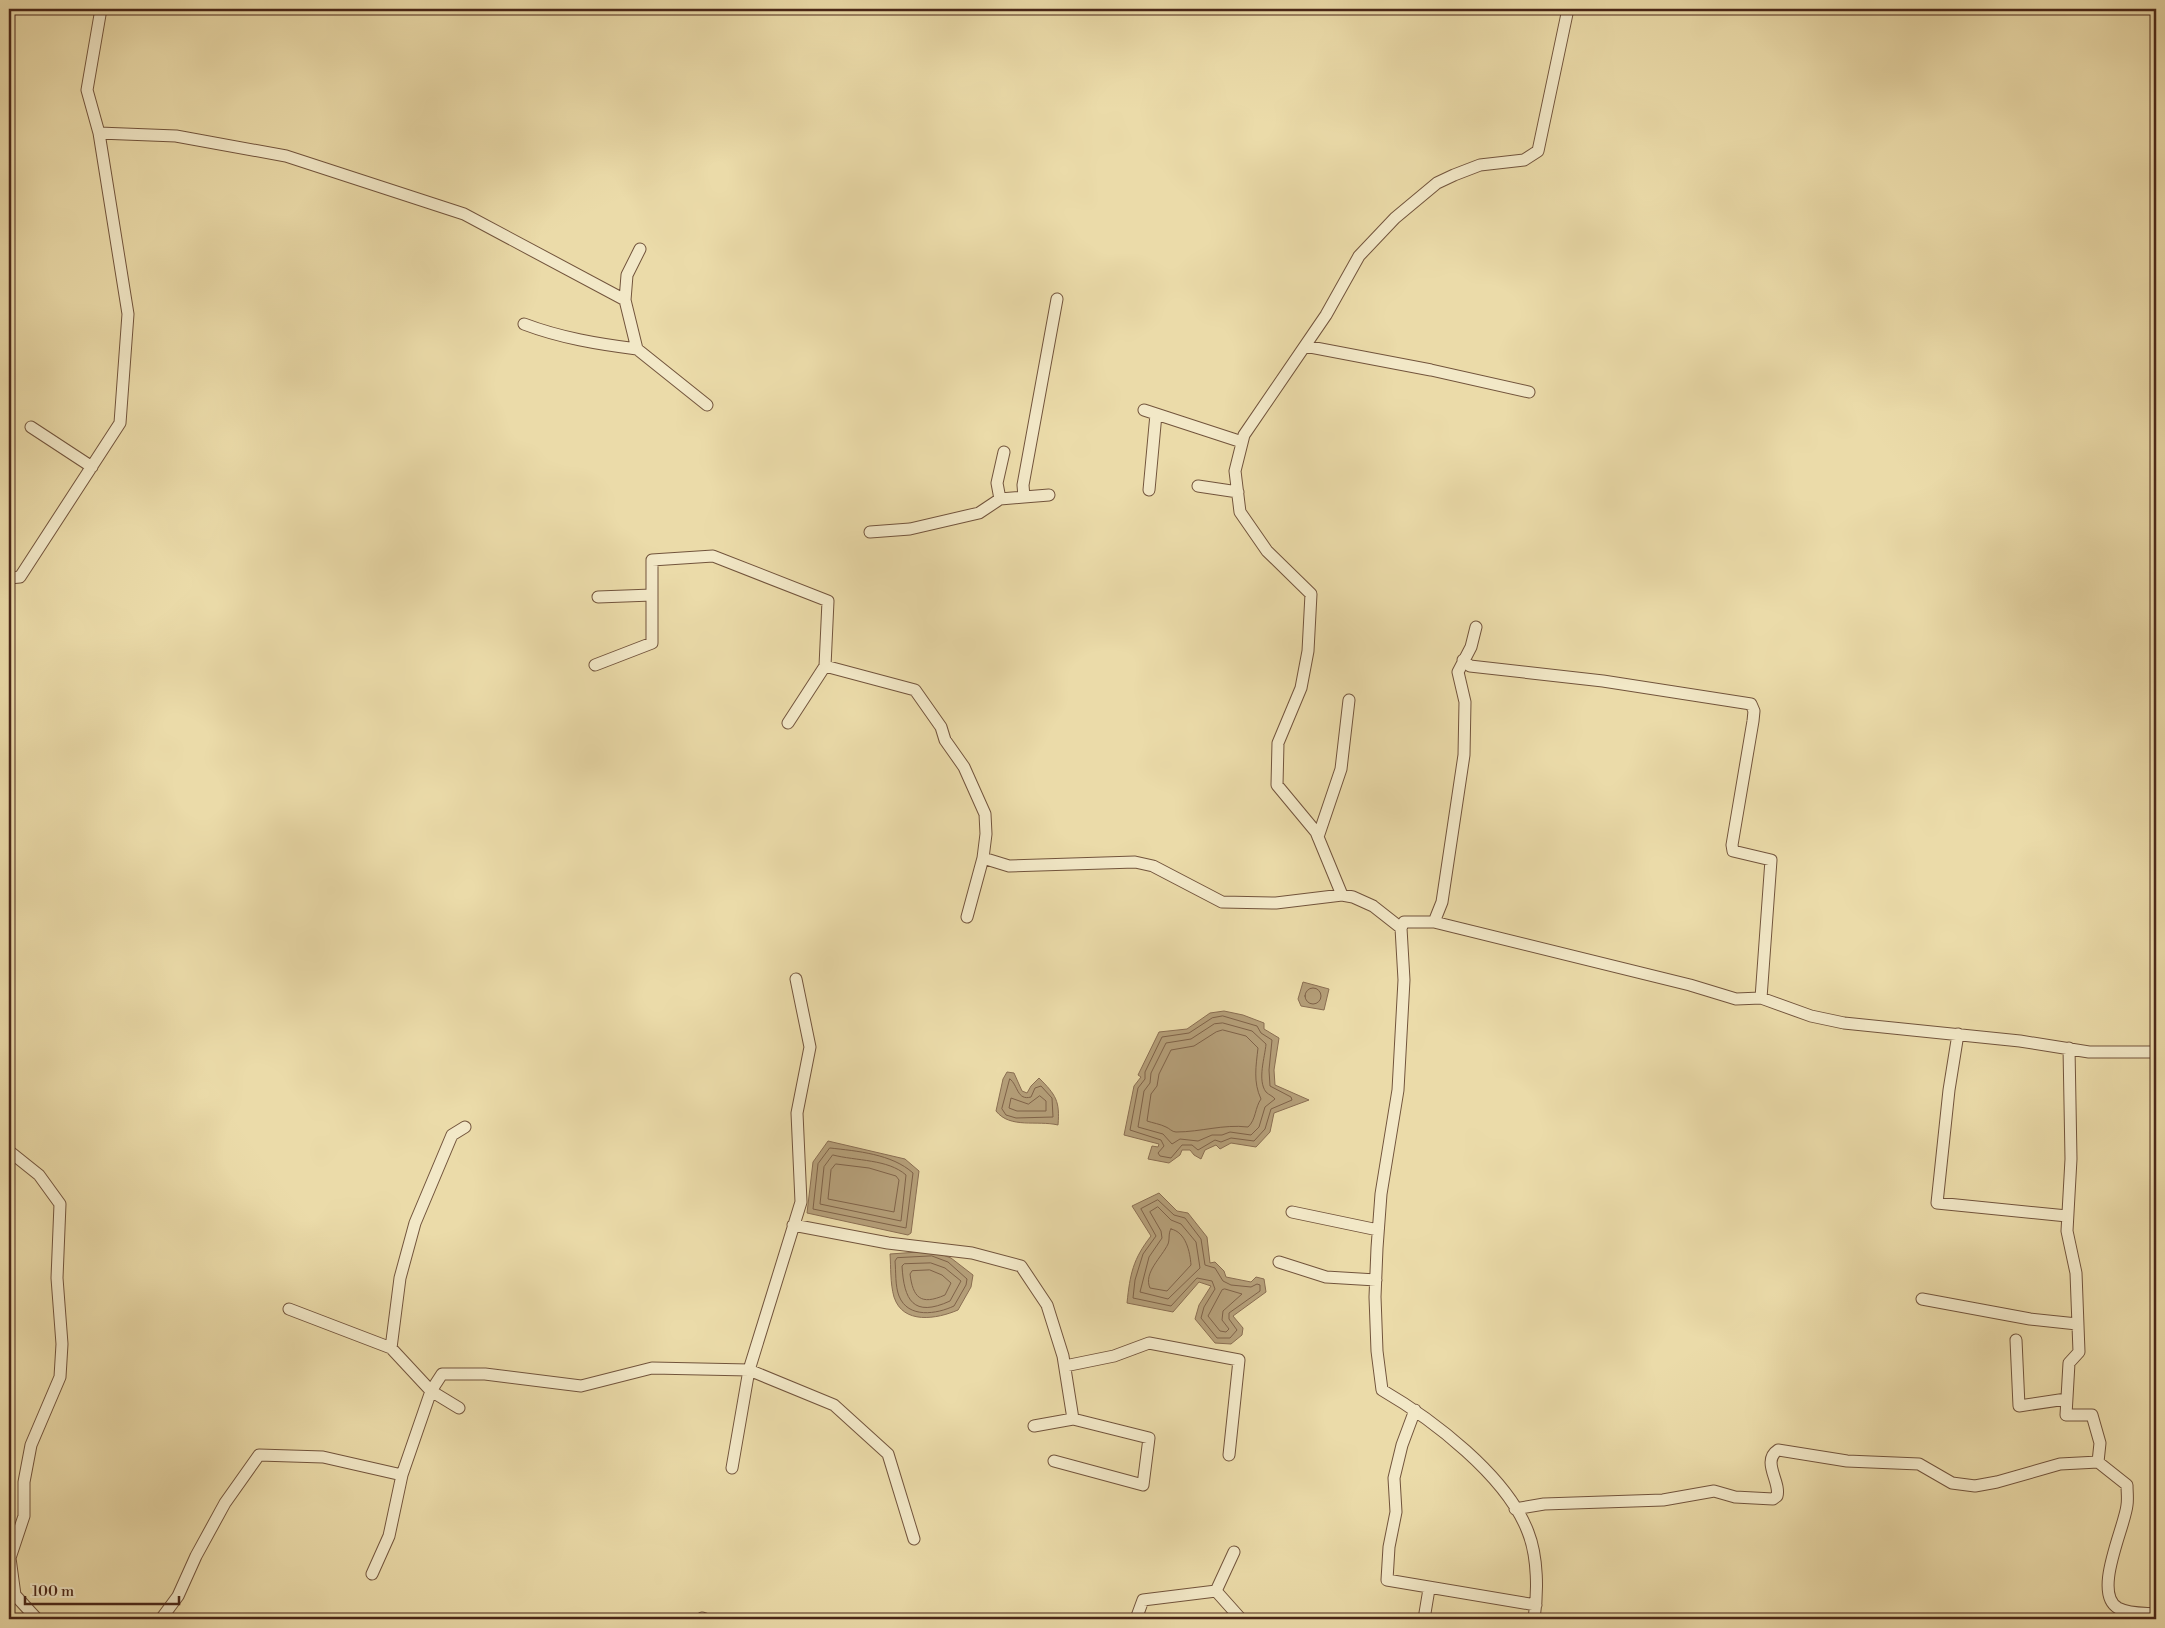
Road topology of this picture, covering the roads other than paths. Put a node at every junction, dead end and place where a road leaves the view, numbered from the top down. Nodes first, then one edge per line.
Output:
1 (101, 9) edge
2 (1568, 9) edge
3 (100, 133) junction
4 (640, 249) dead end
5 (1057, 299) dead end
6 (625, 300) junction
7 (524, 324) dead end
8 (1305, 346) junction
9 (637, 349) junction
10 (1529, 392) dead end
11 (707, 405) dead end
12 (1144, 410) dead end
13 (1156, 414) junction
14 (31, 427) dead end
15 (1242, 442) junction
16 (1004, 452) dead end
17 (92, 467) junction
18 (1198, 486) dead end
19 (1149, 490) dead end
20 (1238, 492) junction
21 (1049, 495) dead end
22 (1024, 497) junction
23 (1000, 499) junction
24 (870, 532) dead end
25 (9, 578) edge
26 (652, 595) junction
27 (598, 597) dead end
28 (1476, 627) dead end
29 (1463, 660) junction
30 (595, 664) dead end
31 (825, 666) junction
32 (1349, 700) dead end
33 (788, 722) dead end
34 (1318, 836) junction
35 (983, 858) junction
36 (1342, 895) junction
37 (967, 917) dead end
38 (1434, 922) junction
39 (1401, 928) junction
40 (796, 979) dead end
41 (1761, 998) junction
42 (1958, 1034) junction
43 (2069, 1048) junction
44 (2156, 1052) edge
45 (465, 1127) dead end
46 (9, 1151) edge
47 (1292, 1212) dead end
48 (2068, 1216) junction
49 (794, 1225) junction
50 (1378, 1230) junction
51 (1279, 1262) dead end
52 (1376, 1280) junction
53 (1922, 1299) dead end
54 (289, 1308) dead end
55 (2077, 1324) junction
56 (2016, 1340) dead end
57 (391, 1348) junction
58 (1065, 1366) junction
59 (749, 1370) junction
60 (432, 1391) junction
61 (2066, 1400) junction
62 (459, 1408) dead end
63 (1415, 1410) junction
64 (1073, 1419) junction
65 (1034, 1426) dead end
66 (1229, 1455) dead end
67 (1054, 1461) dead end
68 (2098, 1462) junction
69 (732, 1468) dead end
70 (402, 1475) junction
71 (1515, 1509) junction
72 (914, 1539) dead end
73 (1234, 1552) dead end
74 (372, 1574) dead end
75 (1429, 1589) junction
76 (1216, 1591) junction
77 (12, 1594) edge
78 (1536, 1605) junction
79 (2156, 1614) edge
80 (37, 1619) edge
81 (161, 1619) edge
82 (1136, 1619) edge
83 (1241, 1619) edge
84 (1424, 1619) edge
85 (1534, 1619) edge

1 - 3 street
2 - 8 street
3 - 6 street
3 - 17 street
4 - 6 street
5 - 22 street
6 - 9 street
7 - 9 street
8 - 10 street
8 - 15 street
9 - 11 street
12 - 13 street
13 - 15 street
13 - 19 street
14 - 17 street
15 - 20 street
16 - 23 street
17 - 25 street
18 - 20 street
20 - 34 street
21 - 22 street
22 - 23 street
23 - 24 street
26 - 27 street
26 - 30 street
26 - 31 street
28 - 29 street
29 - 38 street
29 - 41 street
31 - 33 street
31 - 35 street
32 - 34 street
34 - 36 street
35 - 36 street
35 - 37 street
36 - 39 street
38 - 39 street
38 - 41 street
39 - 50 street
40 - 49 street
41 - 42 street
42 - 43 street
42 - 48 street
43 - 44 street
43 - 48 street
45 - 57 street
46 - 77 street
47 - 50 street
48 - 55 street
49 - 58 street
49 - 59 street
50 - 52 street
51 - 52 street
52 - 63 street
53 - 55 street
54 - 57 street
55 - 61 street
56 - 61 street
57 - 60 street
58 - 64 street
58 - 66 street
59 - 60 street
59 - 69 street
59 - 72 street
60 - 62 street
60 - 70 street
61 - 68 street
63 - 71 street
63 - 75 street
64 - 65 street
64 - 67 street
68 - 71 street
68 - 79 street
70 - 74 street
70 - 81 street
71 - 78 street
73 - 76 street
75 - 78 street
75 - 84 street
76 - 82 street
76 - 83 street
77 - 80 street
78 - 85 street

